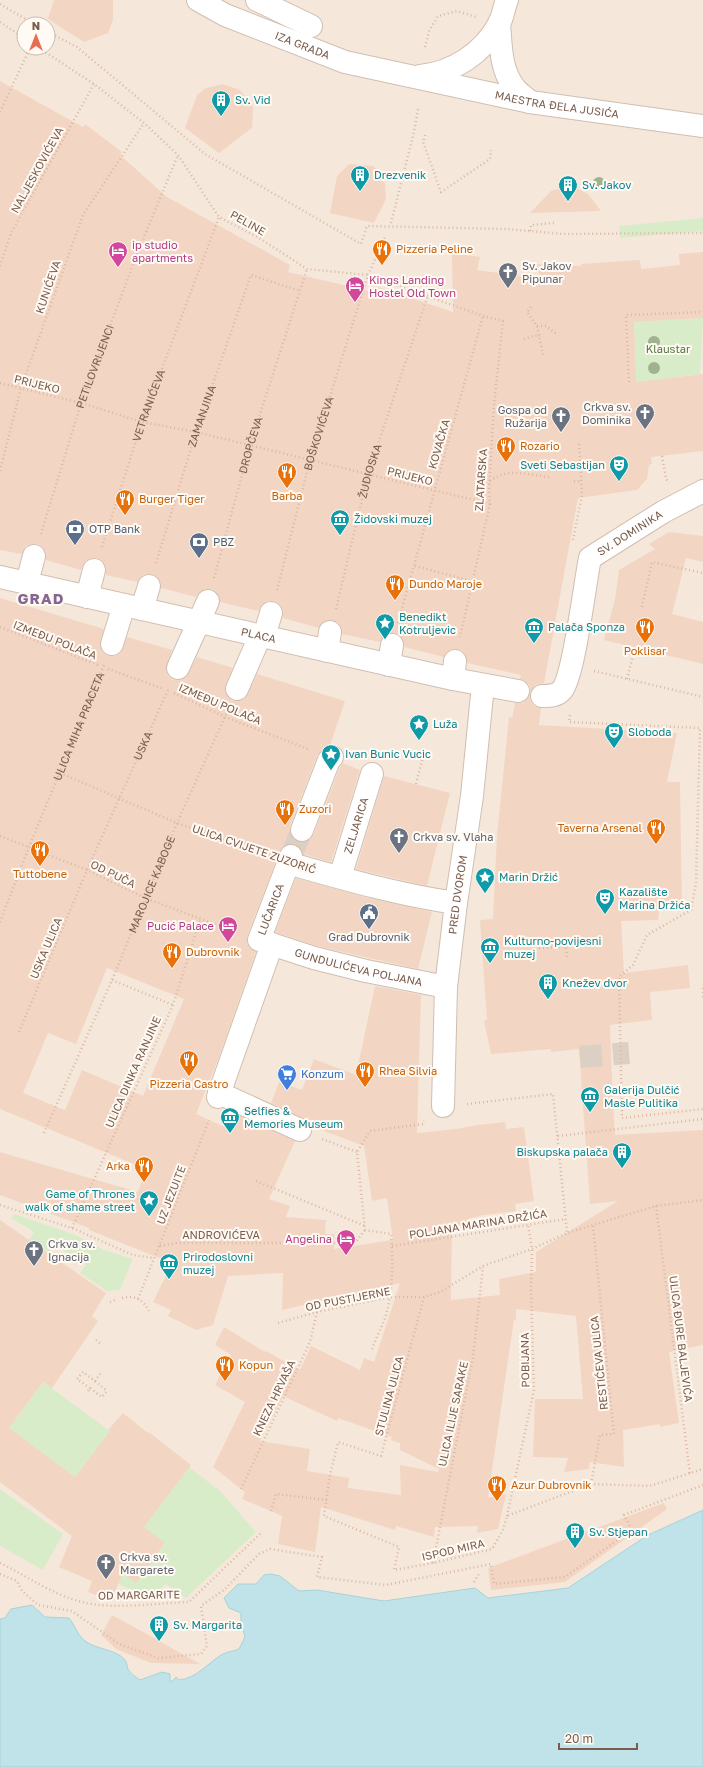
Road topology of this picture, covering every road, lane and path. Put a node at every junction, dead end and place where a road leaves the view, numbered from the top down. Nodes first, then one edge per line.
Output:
1 (198, 0) edge
2 (257, 0) edge
3 (506, 0) edge
4 (0, 4) edge
5 (20, 16) edge
6 (474, 16) dead end
7 (0, 22) edge
8 (500, 23) junction
9 (311, 26) dead end
10 (16, 33) edge
11 (56, 36) edge
12 (425, 47) dead end
13 (26, 56) edge
14 (51, 56) edge
15 (411, 77) junction
16 (94, 84) junction
17 (530, 102) junction
18 (418, 110) dead end
19 (0, 112) edge
20 (144, 123) junction
21 (703, 126) edge
22 (425, 134) dead end
23 (491, 150) dead end
24 (178, 155) junction
25 (219, 217) junction
26 (391, 223) dead end
27 (554, 223) dead end
28 (530, 231) junction
29 (703, 232) edge
30 (386, 235) dead end
31 (0, 266) edge
32 (307, 269) junction
33 (368, 275) junction
34 (300, 291) junction
35 (428, 295) junction
36 (531, 307) dead end
37 (703, 312) edge
38 (483, 316) junction
39 (503, 321) joint
40 (537, 326) junction
41 (558, 335) dead end
42 (540, 336) junction
43 (524, 339) dead end
44 (543, 355) dead end
45 (629, 382) dead end
46 (0, 383) edge
47 (21, 388) junction
48 (81, 403) junction
49 (142, 422) junction
50 (196, 432) junction
51 (579, 442) dead end
52 (250, 445) junction
53 (662, 456) dead end
54 (310, 460) junction
55 (0, 471) edge
56 (368, 474) junction
57 (549, 477) dead end
58 (666, 478) dead end
59 (490, 481) junction
60 (574, 481) dead end
61 (582, 482) junction
62 (434, 491) junction
63 (703, 491) edge
64 (490, 504) junction
65 (573, 542) dead end
66 (34, 556) joint
67 (415, 566) junction
68 (94, 570) joint
69 (703, 573) edge
70 (0, 577) edge
71 (472, 581) junction
72 (27, 583) junction
73 (149, 586) joint
74 (87, 597) junction
75 (208, 601) joint
76 (133, 607) junction
77 (642, 607) dead end
78 (271, 614) joint
79 (199, 622) junction
80 (0, 627) edge
81 (262, 637) junction
82 (329, 641) junction
83 (112, 644) joint
84 (635, 648) dead end
85 (390, 655) junction
86 (103, 667) junction
87 (579, 667) junction
88 (178, 668) joint
89 (454, 670) junction
90 (627, 679) junction
91 (483, 685) junction
92 (237, 689) joint
93 (168, 691) junction
94 (518, 691) dead end
95 (542, 696) dead end
96 (703, 696) edge
97 (570, 714) dead end
98 (225, 716) junction
99 (424, 753) dead end
100 (331, 757) joint
101 (60, 773) junction
102 (372, 774) dead end
103 (416, 784) dead end
104 (119, 797) junction
105 (177, 823) junction
106 (302, 830) tunnel mouth
107 (0, 836) edge
108 (29, 847) junction
109 (290, 859) junction
110 (87, 870) junction
111 (340, 877) junction
112 (145, 898) junction
113 (456, 903) junction
114 (200, 920) junction
115 (0, 922) edge
116 (265, 942) junction
117 (539, 948) dead end
118 (567, 959) dead end
119 (112, 980) junction
120 (446, 987) junction
121 (703, 988) edge
122 (703, 998) edge
123 (173, 1005) junction
124 (19, 1032) dead end
125 (218, 1095) junction
126 (452, 1105) junction
127 (703, 1109) edge
128 (703, 1119) edge
129 (300, 1130) joint
130 (44, 1133) dead end
131 (558, 1136) junction
132 (357, 1152) junction
133 (256, 1181) dead end
134 (703, 1200) edge
135 (0, 1205) edge
136 (656, 1206) junction
137 (566, 1219) junction
138 (528, 1224) junction
139 (364, 1226) junction
140 (593, 1226) junction
141 (72, 1228) junction
142 (365, 1230) junction
143 (567, 1233) junction
144 (283, 1243) dead end
145 (334, 1243) dead end
146 (159, 1246) junction
147 (392, 1246) junction
148 (532, 1249) junction
149 (154, 1258) junction
150 (483, 1266) junction
151 (390, 1297) junction
152 (424, 1297) junction
153 (122, 1298) dead end
154 (138, 1298) junction
155 (115, 1300) dead end
156 (110, 1302) dead end
157 (149, 1311) dead end
158 (317, 1312) junction
159 (278, 1323) dead end
160 (96, 1340) dead end
161 (100, 1342) dead end
162 (372, 1349) dead end
163 (101, 1373) dead end
164 (95, 1381) junction
165 (338, 1442) joint
166 (703, 1469) edge
167 (690, 1474) junction
168 (590, 1484) junction
169 (703, 1485) edge
170 (241, 1489) dead end
171 (327, 1500) junction
172 (271, 1511) dead end
173 (507, 1516) junction
174 (261, 1533) dead end
175 (0, 1563) edge
176 (433, 1563) junction
177 (480, 1572) dead end
178 (0, 1574) edge
179 (474, 1582) dead end

1 - 15 street, IZA GRADA
2 - 9 street
3 - 8 street
4 - 5 path
6 - 12 path
7 - 10 path
8 - 15 street
8 - 17 street
11 - 28 path
13 - 19 path
14 - 16 path, PELINE
15 - 17 street, MAESTRA ĐELA JUSIĆA
16 - 20 path, PELINE
16 - 31 path, NALJESKOVIĆEVA
17 - 21 street, MAESTRA ĐELA JUSIĆA
18 - 26 path
20 - 24 path, PELINE
20 - 47 path, KUNIĆEVA
22 - 23 path
24 - 25 path, PELINE
24 - 48 path, PETILOVRIJENCI
25 - 32 path, PELINE
25 - 49 path, VETRANIĆEVA
27 - 28 path
28 - 29 path
30 - 33 path, BOŠKOVIĆEVA
32 - 33 path, PELINE
32 - 34 path, DROPČEVA
33 - 35 path, PELINE
33 - 54 path, BOŠKOVIĆEVA
34 - 50 path, ZAMANJINA
34 - 52 path, DROPČEVA
35 - 38 path, PELINE
35 - 56 path, ŽUDIOSKA
36 - 40 path
37 - 45 path
38 - 39 path, PELINE
38 - 62 path, KOVAČKA
39 - 59 path, ZLATARSKA
40 - 41 path
40 - 42 path
42 - 43 path
42 - 44 path
46 - 47 path, PRIJEKO
47 - 48 path, PRIJEKO
47 - 55 path, KUNIĆEVA
48 - 49 path, PRIJEKO
48 - 66 path, PETILOVRIJENCI
49 - 50 path, PRIJEKO
49 - 68 path, VETRANIĆEVA
50 - 52 path, PRIJEKO
50 - 73 path, ZAMANJINA
51 - 61 path
52 - 54 path, PRIJEKO
52 - 75 path, DROPČEVA
53 - 58 path
54 - 56 path, PRIJEKO
54 - 78 path, BOŠKOVIĆEVA
56 - 62 path, PRIJEKO
56 - 82 path, ŽUDIOSKA
57 - 59 path
59 - 64 path, ZLATARSKA
60 - 61 path
61 - 65 path
62 - 64 path, PRIJEKO
62 - 67 path, KOVAČKA
63 - 87 street, SV. DOMINIKA
64 - 71 path, ZLATARSKA
66 - 72 street
67 - 71 path
67 - 85 path, KOVAČKA
68 - 74 street
69 - 77 path
70 - 72 street, PLACA
71 - 89 path, ZLATARSKA
72 - 74 street, PLACA
73 - 76 street
74 - 76 street, PLACA
75 - 79 street
76 - 79 street, PLACA
76 - 83 street
78 - 81 street
79 - 81 street, PLACA
79 - 88 street
80 - 86 path, IZMEĐU POLAČA
81 - 82 street, PLACA
81 - 92 street
82 - 85 street, PLACA
83 - 86 path, ULICA MIHA PRACETA
84 - 90 path
85 - 89 street, PLACA
86 - 93 path, IZMEĐU POLAČA
86 - 101 path, ULICA MIHA PRACETA
87 - 90 path
87 - 95 street, SV. DOMINIKA
88 - 93 path, USKA
89 - 91 street, PLACA
90 - 96 path
91 - 94 street, PLACA
91 - 113 street, PRED DVOROM
92 - 98 path, MAROJICE KABOGE
93 - 98 path, IZMEĐU POLAČA
93 - 104 path, USKA
97 - 127 path
98 - 100 path, IZMEĐU POLAČA
98 - 105 path, MAROJICE KABOGE
99 - 103 path
100 - 106 street
101 - 104 path, ULICA CVIJETE ZUZORIĆ
101 - 108 path, ULICA MIHA PRACETA
102 - 111 street, ZELJARICA
104 - 105 path, ULICA CVIJETE ZUZORIĆ
104 - 110 path, USKA
105 - 109 path, ULICA CVIJETE ZUZORIĆ
105 - 112 path, MAROJICE KABOGE
107 - 108 path, OD PUČA
108 - 110 path, OD PUČA
108 - 115 path, ULICA MIHA PRACETA
109 - 111 street, ULICA CVIJETE ZUZORIĆ
109 - 116 street, LUČARICA
110 - 112 path, OD PUČA
110 - 124 path, USKA ULICA
111 - 113 street, ULICA CVIJETE ZUZORIĆ
112 - 114 path, OD PUČA
112 - 119 path, MAROJICE KABOGE
113 - 120 street, PRED DVOROM
114 - 116 path, OD PUČA
114 - 123 path, ULICA DINKA RANJINE
116 - 120 street, GUNDULIĆEVA POLJANA
116 - 125 street
117 - 118 path
119 - 123 path
119 - 130 path, MAROJICE KABOGE
120 - 126 street, PRED DVOROM
121 - 122 path
123 - 141 path, ULICA DINKA RANJINE
125 - 129 street
125 - 146 path, UZ JEZUITE
126 - 131 path
126 - 132 path
128 - 131 path
129 - 132 path
131 - 137 path
132 - 139 path
133 - 139 path
134 - 136 path, OD PUSTIJERNE
135 - 141 path
136 - 140 path, OD PUSTIJERNE
136 - 167 path, ULICA ĐURE BALJEVIĆA
137 - 138 path, POLJANA MARINA DRŽIĆA
137 - 143 path
138 - 147 path, POLJANA MARINA DRŽIĆA
138 - 148 path
139 - 142 path
140 - 143 path, OD PUSTIJERNE
140 - 168 path, RESTIĆEVA ULICA
141 - 149 path
142 - 145 path
142 - 147 path
143 - 148 path, OD PUSTIJERNE
144 - 146 path, ANDROVIĆEVA
146 - 149 path, UZ JEZUITE
147 - 151 path
148 - 150 path, OD PUSTIJERNE
148 - 173 path, POBIJANA
149 - 154 path, UZ JEZUITE
150 - 152 path, OD PUSTIJERNE
150 - 176 path, ULICA ILIJE SARAKE
151 - 152 path, OD PUSTIJERNE
151 - 158 path, OD PUSTIJERNE
151 - 162 path
152 - 165 path, STULINA ULICA
153 - 154 path
154 - 157 path
155 - 156 path
158 - 159 path, OD PUSTIJERNE
158 - 170 path, KNEZA HRVAŠA
160 - 161 path
163 - 164 path
164 - 164 path
165 - 171 path, ISPOD MIRA
166 - 167 path
167 - 168 path
168 - 173 path
169 - 178 path
171 - 172 path
171 - 176 path, ISPOD MIRA
173 - 176 path, ISPOD MIRA
174 - 175 path, OD MARGARITE
177 - 179 path

